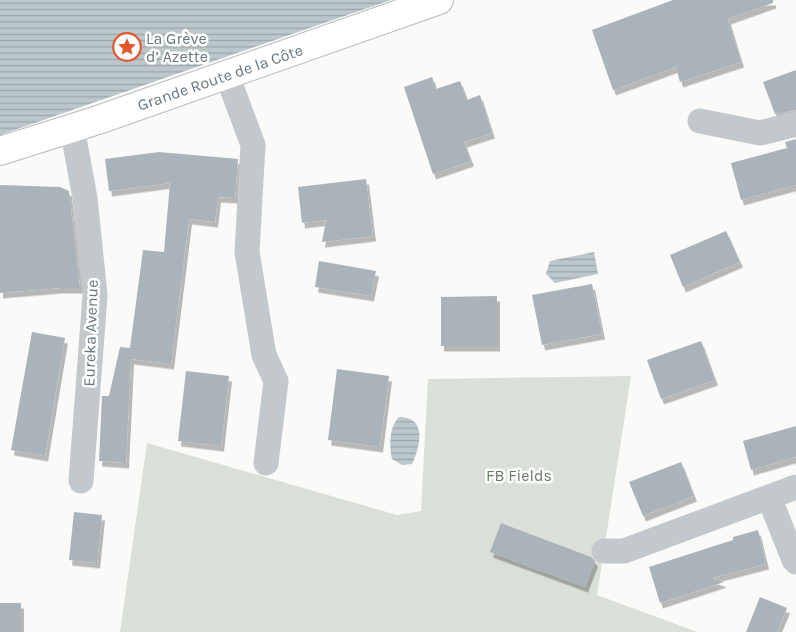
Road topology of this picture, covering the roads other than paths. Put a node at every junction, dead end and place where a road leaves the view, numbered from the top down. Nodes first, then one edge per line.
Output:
1 (439, 0) edge
2 (227, 75) junction
3 (700, 120) dead end
4 (796, 124) edge
5 (72, 127) junction
6 (0, 151) edge
7 (266, 463) dead end
8 (81, 481) dead end
9 (796, 487) edge
10 (769, 497) junction
11 (604, 551) dead end
12 (796, 562) edge

1 - 2 main road, Grande Route de la Côte
2 - 5 main road, Grande Route de la Côte
2 - 7 street
3 - 4 street
5 - 6 main road, Grande Route de la Côte
5 - 8 street, Eureka Avenue
9 - 10 street
10 - 11 street
10 - 12 street

